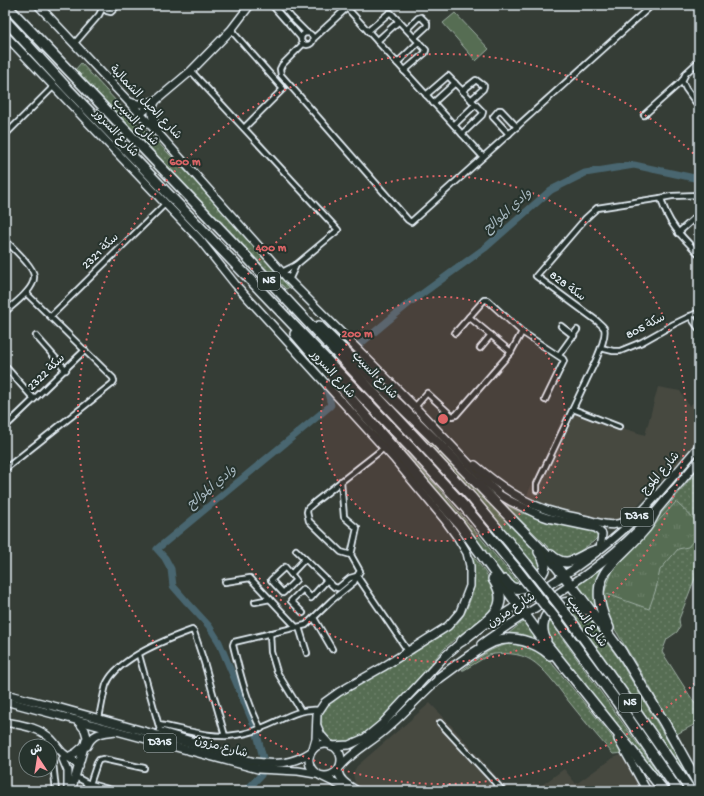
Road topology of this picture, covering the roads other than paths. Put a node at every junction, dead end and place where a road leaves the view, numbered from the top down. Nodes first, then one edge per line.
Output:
1 (6, 5) edge
2 (38, 5) edge
3 (118, 5) edge
4 (250, 5) edge
5 (272, 5) edge
6 (281, 5) edge
7 (652, 5) edge
8 (102, 6) edge
9 (349, 7) edge
10 (5, 20) edge
11 (399, 21) junction
12 (407, 29) junction
13 (231, 30) junction
14 (368, 32) junction
15 (307, 33) junction
16 (5, 35) edge
17 (415, 37) junction
18 (301, 38) junction
19 (313, 38) junction
20 (377, 41) junction
21 (419, 42) junction
22 (74, 44) junction
23 (303, 44) junction
24 (699, 61) edge
25 (397, 63) junction
26 (191, 71) junction
27 (404, 71) junction
28 (682, 81) junction
29 (455, 83) junction
30 (54, 86) junction
31 (462, 91) junction
32 (426, 95) junction
33 (126, 100) junction
34 (156, 100) junction
35 (471, 100) junction
36 (433, 103) junction
37 (476, 105) junction
38 (699, 107) edge
39 (140, 114) junction
40 (644, 115) dead end
41 (454, 125) junction
42 (517, 127) junction
43 (244, 128) junction
44 (159, 134) junction
45 (462, 134) junction
46 (509, 134) junction
47 (5, 135) edge
48 (483, 157) junction
49 (699, 195) edge
50 (661, 198) junction
51 (166, 203) junction
52 (699, 214) edge
53 (678, 233) junction
54 (5, 240) edge
55 (242, 252) junction
56 (699, 254) edge
57 (296, 264) junction
58 (282, 272) junction
59 (289, 280) junction
60 (261, 290) junction
61 (26, 293) junction
62 (5, 312) edge
63 (699, 312) edge
64 (51, 316) junction
65 (690, 316) junction
66 (469, 317) junction
67 (561, 326) dead end
68 (699, 329) edge
69 (577, 330) dead end
70 (522, 332) junction
71 (455, 333) dead end
72 (491, 335) junction
73 (36, 336) dead end
74 (574, 336) junction
75 (480, 348) dead end
76 (601, 348) junction
77 (85, 350) junction
78 (510, 352) junction
79 (559, 355) junction
80 (5, 366) edge
81 (66, 370) junction
82 (34, 399) junction
83 (545, 400) dead end
84 (415, 407) junction
85 (573, 409) junction
86 (5, 427) edge
87 (619, 427) dead end
88 (450, 443) junction
89 (699, 446) edge
90 (384, 448) junction
91 (699, 460) edge
92 (5, 469) edge
93 (341, 481) junction
94 (537, 490) dead end
95 (548, 510) junction
96 (642, 512) junction
97 (654, 513) junction
98 (539, 515) junction
99 (460, 525) junction
100 (522, 529) junction
101 (296, 550) dead end
102 (479, 550) junction
103 (599, 550) junction
104 (351, 555) junction
105 (305, 559) junction
106 (291, 574) junction
107 (564, 575) junction
108 (357, 576) junction
109 (327, 580) junction
110 (225, 582) dead end
111 (571, 585) junction
112 (270, 599) junction
113 (254, 602) dead end
114 (517, 605) junction
115 (302, 613) dead end
116 (525, 615) junction
117 (314, 618) junction
118 (298, 628) junction
119 (270, 633) junction
120 (610, 637) junction
121 (462, 642) junction
122 (332, 649) dead end
123 (408, 651) junction
124 (622, 653) junction
125 (307, 654) dead end
126 (139, 655) junction
127 (569, 674) junction
128 (440, 678) junction
129 (5, 694) edge
130 (5, 701) edge
131 (319, 710) junction
132 (301, 711) junction
133 (99, 718) junction
134 (77, 720) junction
135 (5, 722) edge
136 (440, 723) dead end
137 (316, 724) junction
138 (610, 724) junction
139 (159, 725) junction
140 (261, 729) junction
141 (116, 731) junction
142 (225, 736) junction
143 (85, 745) junction
144 (331, 745) junction
145 (203, 748) junction
146 (312, 751) junction
147 (65, 758) junction
148 (80, 763) junction
149 (144, 768) dead end
150 (339, 769) junction
151 (319, 775) junction
152 (76, 777) junction
153 (55, 778) edge
154 (89, 784) junction
155 (699, 785) edge
156 (56, 791) edge
157 (70, 791) edge
158 (85, 791) edge
159 (115, 791) edge
160 (352, 791) edge
161 (357, 791) edge
162 (503, 791) edge
163 (647, 791) edge
164 (664, 791) edge
165 (678, 791) edge
166 (692, 791) edge

1 - 55 highway, شارع السيب / N5
2 - 22 street, شارع الحيل الشمالية
3 - 8 street
4 - 13 street
5 - 18 street
6 - 15 street
7 - 42 street
8 - 22 street
9 - 14 street
9 - 19 street
10 - 60 highway, شارع السيب / N5
11 - 12 street
11 - 14 street
11 - 20 street
12 - 17 street
12 - 17 street
13 - 26 street
13 - 43 street
14 - 20 street
15 - 18 street
15 - 19 street
16 - 30 street, شارع السرور
17 - 21 street
18 - 23 street
19 - 23 street
20 - 25 street
21 - 25 street
21 - 27 street
22 - 33 street, شارع الحيل الشمالية
23 - 48 street
24 - 28 street
25 - 27 street
26 - 34 street
26 - 43 street
27 - 32 street
28 - 38 street
28 - 40 street
29 - 31 street
29 - 32 street
29 - 36 street
30 - 47 street
30 - 51 street, شارع السرور
31 - 35 street
31 - 35 street
32 - 36 street
33 - 34 street
33 - 39 street, شارع الحيل الشمالية
34 - 39 street
34 - 44 street
35 - 37 street
36 - 41 street
37 - 41 street
37 - 45 street
39 - 44 street, شارع الحيل الشمالية
41 - 45 street
42 - 46 street
42 - 46 street
43 - 57 street
44 - 58 street, شارع الحيل الشمالية
45 - 48 street
46 - 48 street
49 - 50 street
50 - 53 street
50 - 76 street, سكة 828
51 - 64 street, سكة 2321
51 - 90 street, شارع السرور
52 - 53 street
53 - 56 street
54 - 61 street
55 - 100 highway
55 - 166 highway, شارع السيب / N5, bridge
57 - 58 street
57 - 59 street
58 - 59 street, شارع الحيل الشمالية
59 - 84 street, شارع الحيل الشمالية
60 - 99 highway
60 - 165 highway, شارع السيب / N5, bridge
61 - 62 street
61 - 64 street
63 - 65 street, سكة 805
64 - 77 street
65 - 68 street
65 - 76 street, سكة 805
66 - 70 street
66 - 71 street
66 - 72 street
67 - 74 street
69 - 74 street
70 - 78 street
70 - 79 street
72 - 75 street
72 - 78 street
73 - 81 street
74 - 79 street
76 - 85 street, سكة 828
77 - 81 street, سكة 2322
77 - 92 street
78 - 84 street
79 - 83 street
80 - 82 street
81 - 82 street, سكة 2322
82 - 86 street, سكة 2322
84 - 88 street, شارع الحيل الشمالية
85 - 87 street
85 - 94 street, سكة 828
88 - 95 street, شارع الحيل الشمالية
88 - 98 street, شارع الحيل الشمالية
89 - 96 street, شارع الموج / D315
90 - 93 street
90 - 123 street, شارع السرور
91 - 97 street, شارع الموج / D315
93 - 104 street
93 - 104 street
95 - 96 street, شارع الحيل الشمالية
95 - 98 street
96 - 103 street, شارع الموج / D315
97 - 111 street, شارع الموج / D315
97 - 124 highway
98 - 103 street, شارع الحيل الشمالية
99 - 102 highway
99 - 121 highway
100 - 102 highway
100 - 103 highway
100 - 107 highway
101 - 105 street
102 - 114 highway
103 - 107 street, شارع الموج / D315
104 - 108 street
105 - 106 street
105 - 109 street
106 - 106 street
107 - 111 highway
107 - 114 street, شارع مزون / D315
108 - 109 street
108 - 117 street
108 - 123 street
109 - 115 street
110 - 112 street
111 - 116 street, شارع مزون / D315
111 - 120 highway
112 - 113 street
112 - 118 street
114 - 116 highway
114 - 121 street, شارع مزون / D315
116 - 127 highway
116 - 128 street, شارع مزون / D315
117 - 118 street
117 - 122 street
118 - 119 street
118 - 125 street
119 - 132 street
119 - 140 street
120 - 124 highway
120 - 127 highway
121 - 144 street, شارع مزون / D315
123 - 131 street, شارع السرور
124 - 155 highway
126 - 133 street
126 - 139 street
126 - 142 street
127 - 128 highway
127 - 138 highway
128 - 150 street, شارع مزون / D315
129 - 133 street, شارع مزون / D315
130 - 134 street, شارع مزون / D315
131 - 132 street
131 - 137 street
132 - 140 street
133 - 145 street, شارع مزون / D315
134 - 141 street, شارع مزون / D315
134 - 143 street
135 - 147 street
136 - 162 street
137 - 144 street
137 - 146 street
138 - 163 street
138 - 164 highway
139 - 142 street
139 - 145 street
140 - 142 street
141 - 148 street
141 - 151 street, شارع مزون / D315
143 - 147 street
143 - 148 street
144 - 146 street, D315
144 - 150 street
145 - 146 street, شارع مزون / D315
146 - 151 street
147 - 148 street
147 - 157 street
148 - 152 street
149 - 154 street
150 - 151 street, D315
150 - 161 street
151 - 160 street, شارع مزون
152 - 154 street
152 - 157 street
153 - 156 street
154 - 158 street
154 - 159 street

